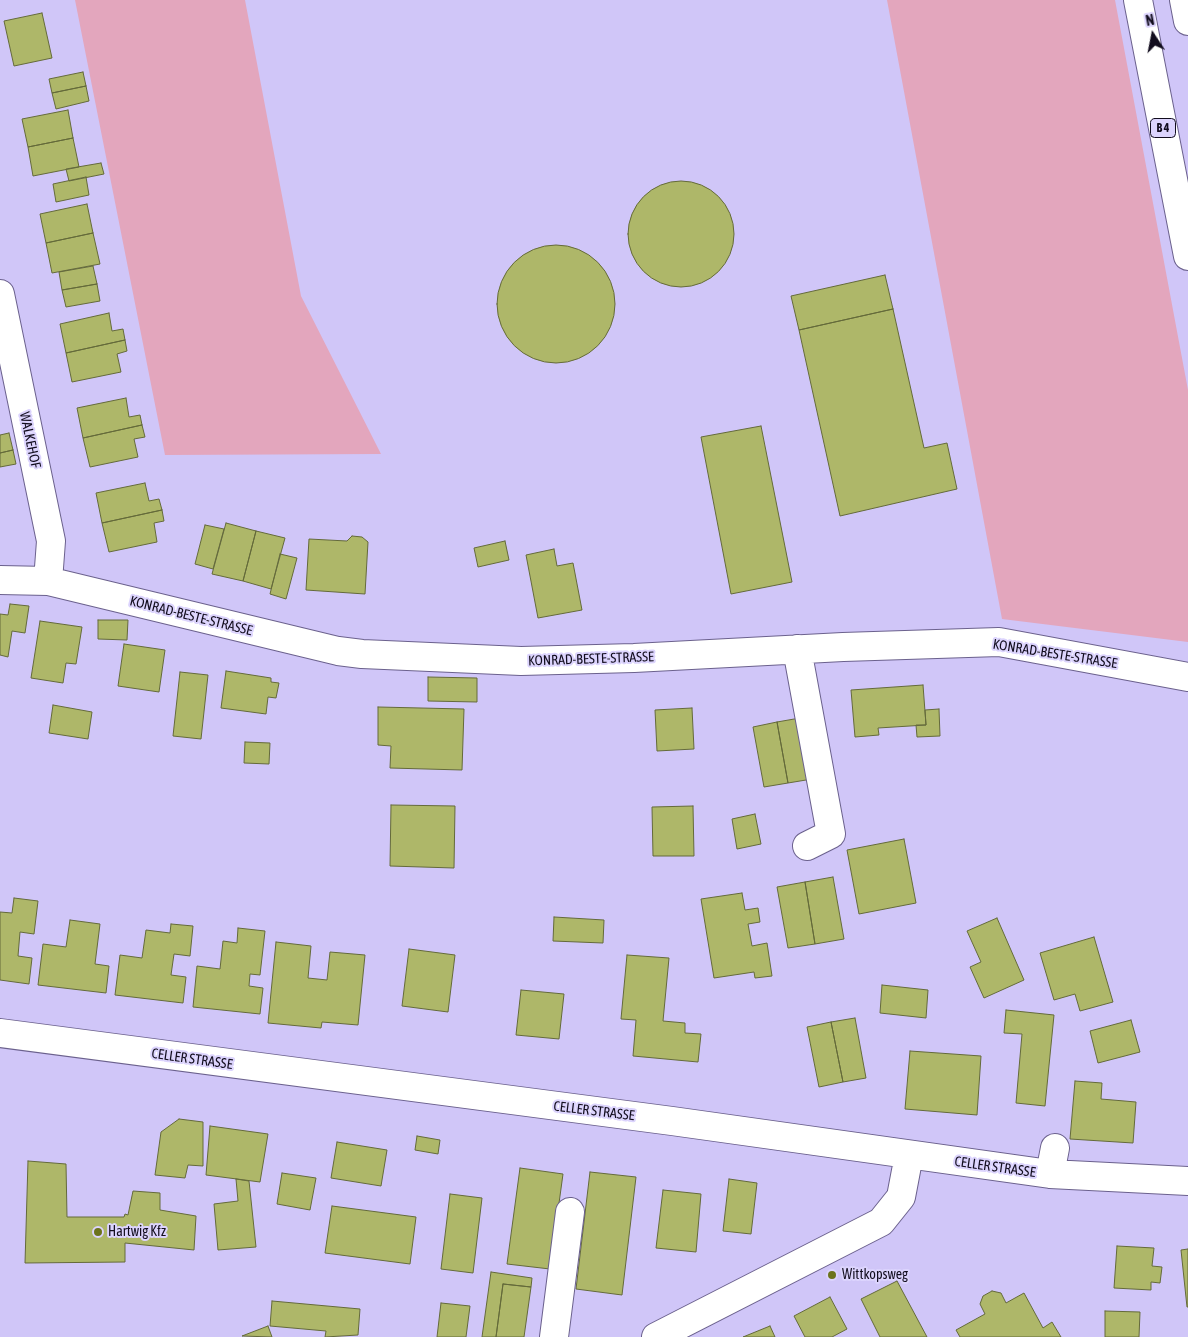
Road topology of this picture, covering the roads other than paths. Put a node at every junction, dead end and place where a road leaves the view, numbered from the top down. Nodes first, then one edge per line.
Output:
1 (1138, 0) edge
2 (1184, 0) edge
3 (1188, 20) edge
4 (1188, 256) edge
5 (0, 297) edge
6 (0, 580) edge
7 (48, 581) junction
8 (797, 649) junction
9 (1188, 677) edge
10 (807, 846) dead end
11 (0, 1033) edge
12 (909, 1155) junction
13 (1188, 1181) edge
14 (570, 1212) dead end
15 (554, 1337) edge
16 (656, 1337) edge

1 - 4 main road, B 4
2 - 3 main road
5 - 7 main road, WALKEHOF
6 - 7 main road, KONRAD-BESTE-STRASSE
7 - 8 main road, KONRAD-BESTE-STRASSE
8 - 9 main road, KONRAD-BESTE-STRASSE
8 - 10 main road
11 - 12 main road, CELLER STRASSE
12 - 13 main road, CELLER STRASSE
12 - 16 main road
14 - 15 main road

